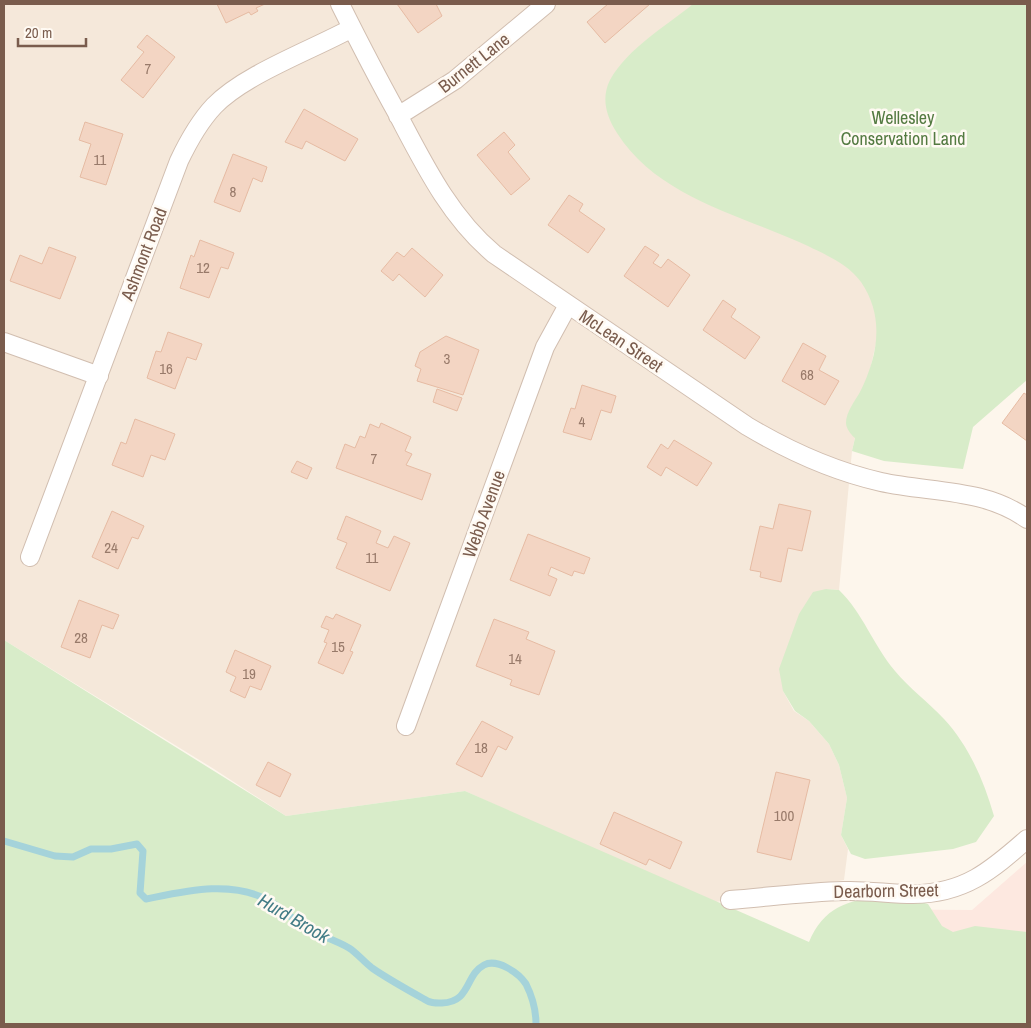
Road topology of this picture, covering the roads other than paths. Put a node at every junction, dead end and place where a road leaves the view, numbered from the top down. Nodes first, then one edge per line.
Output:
1 (340, 4) edge
2 (546, 4) edge
3 (352, 28) junction
4 (398, 116) junction
5 (568, 305) junction
6 (4, 342) edge
7 (99, 376) junction
8 (1027, 519) edge
9 (30, 558) dead end
10 (406, 726) dead end
11 (1027, 839) edge
12 (730, 900) dead end

1 - 3 street, McLean Street
2 - 4 street, Burnett Lane
3 - 4 street, McLean Street
3 - 7 street, Ashmont Road
4 - 5 street, McLean Street
5 - 8 street, McLean Street
5 - 10 street, Webb Avenue
6 - 7 street
7 - 9 street, Ashmont Road
11 - 12 street, Dearborn Street

